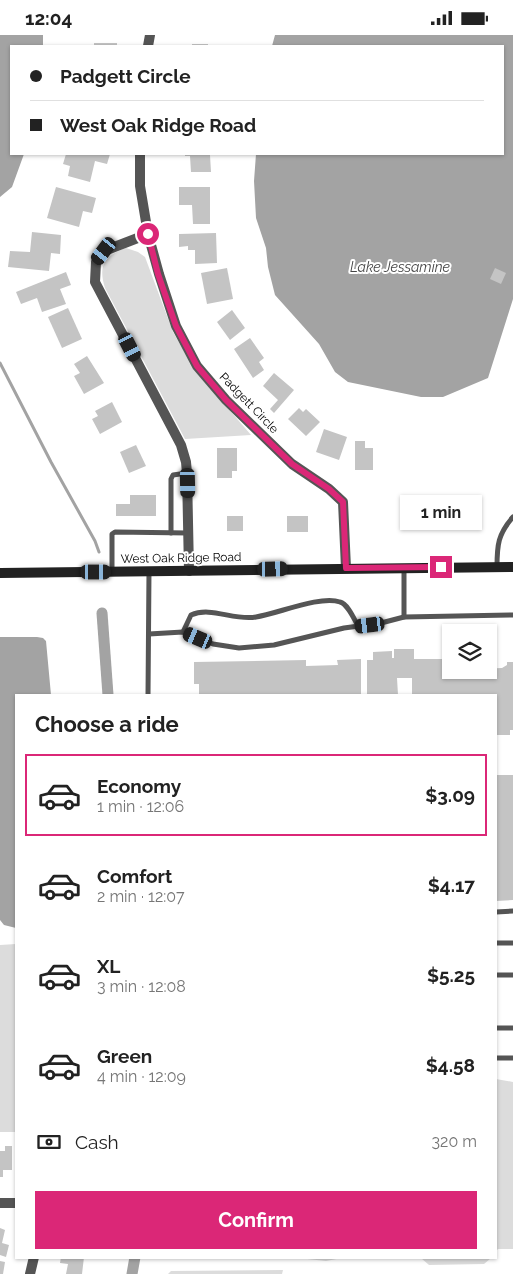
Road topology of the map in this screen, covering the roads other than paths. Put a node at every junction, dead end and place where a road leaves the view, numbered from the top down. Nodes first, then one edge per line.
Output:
1 (140, 155) edge
2 (148, 234) junction
3 (187, 473) junction
4 (513, 517) edge
5 (171, 533) junction
6 (188, 533) junction
7 (497, 567) junction
8 (513, 567) edge
9 (346, 568) junction
10 (404, 568) junction
11 (149, 571) junction
12 (189, 571) junction
13 (112, 572) junction
14 (0, 573) edge
15 (513, 615) edge
16 (404, 617) junction
17 (358, 626) junction
18 (184, 631) junction
19 (149, 634) junction
20 (148, 694) edge
21 (497, 911) edge
22 (513, 911) edge
23 (497, 943) edge
24 (513, 943) edge
25 (497, 975) edge
26 (513, 975) edge
27 (513, 1028) edge
28 (497, 1029) edge
29 (497, 1058) edge
30 (513, 1058) edge
31 (0, 1203) edge
32 (15, 1203) edge
33 (34, 1259) edge
34 (30, 1274) edge

1 - 2 street, Padgett Circle
2 - 3 street
2 - 9 street, Padgett Circle
3 - 5 lane
3 - 6 street
4 - 7 lane
5 - 6 lane
5 - 13 lane
6 - 12 street
7 - 8 main road, West Oak Ridge Road
7 - 10 main road, West Oak Ridge Road
9 - 10 main road, West Oak Ridge Road
9 - 12 main road, West Oak Ridge Road
10 - 16 lane
11 - 12 main road, West Oak Ridge Road
11 - 13 main road, West Oak Ridge Road
11 - 19 lane
13 - 14 main road, West Oak Ridge Road
15 - 16 lane
16 - 17 lane
17 - 18 lane
17 - 18 lane
18 - 19 lane
19 - 20 lane
21 - 22 lane
23 - 24 lane
25 - 26 lane
27 - 28 lane
29 - 30 lane
31 - 32 street
33 - 34 street

